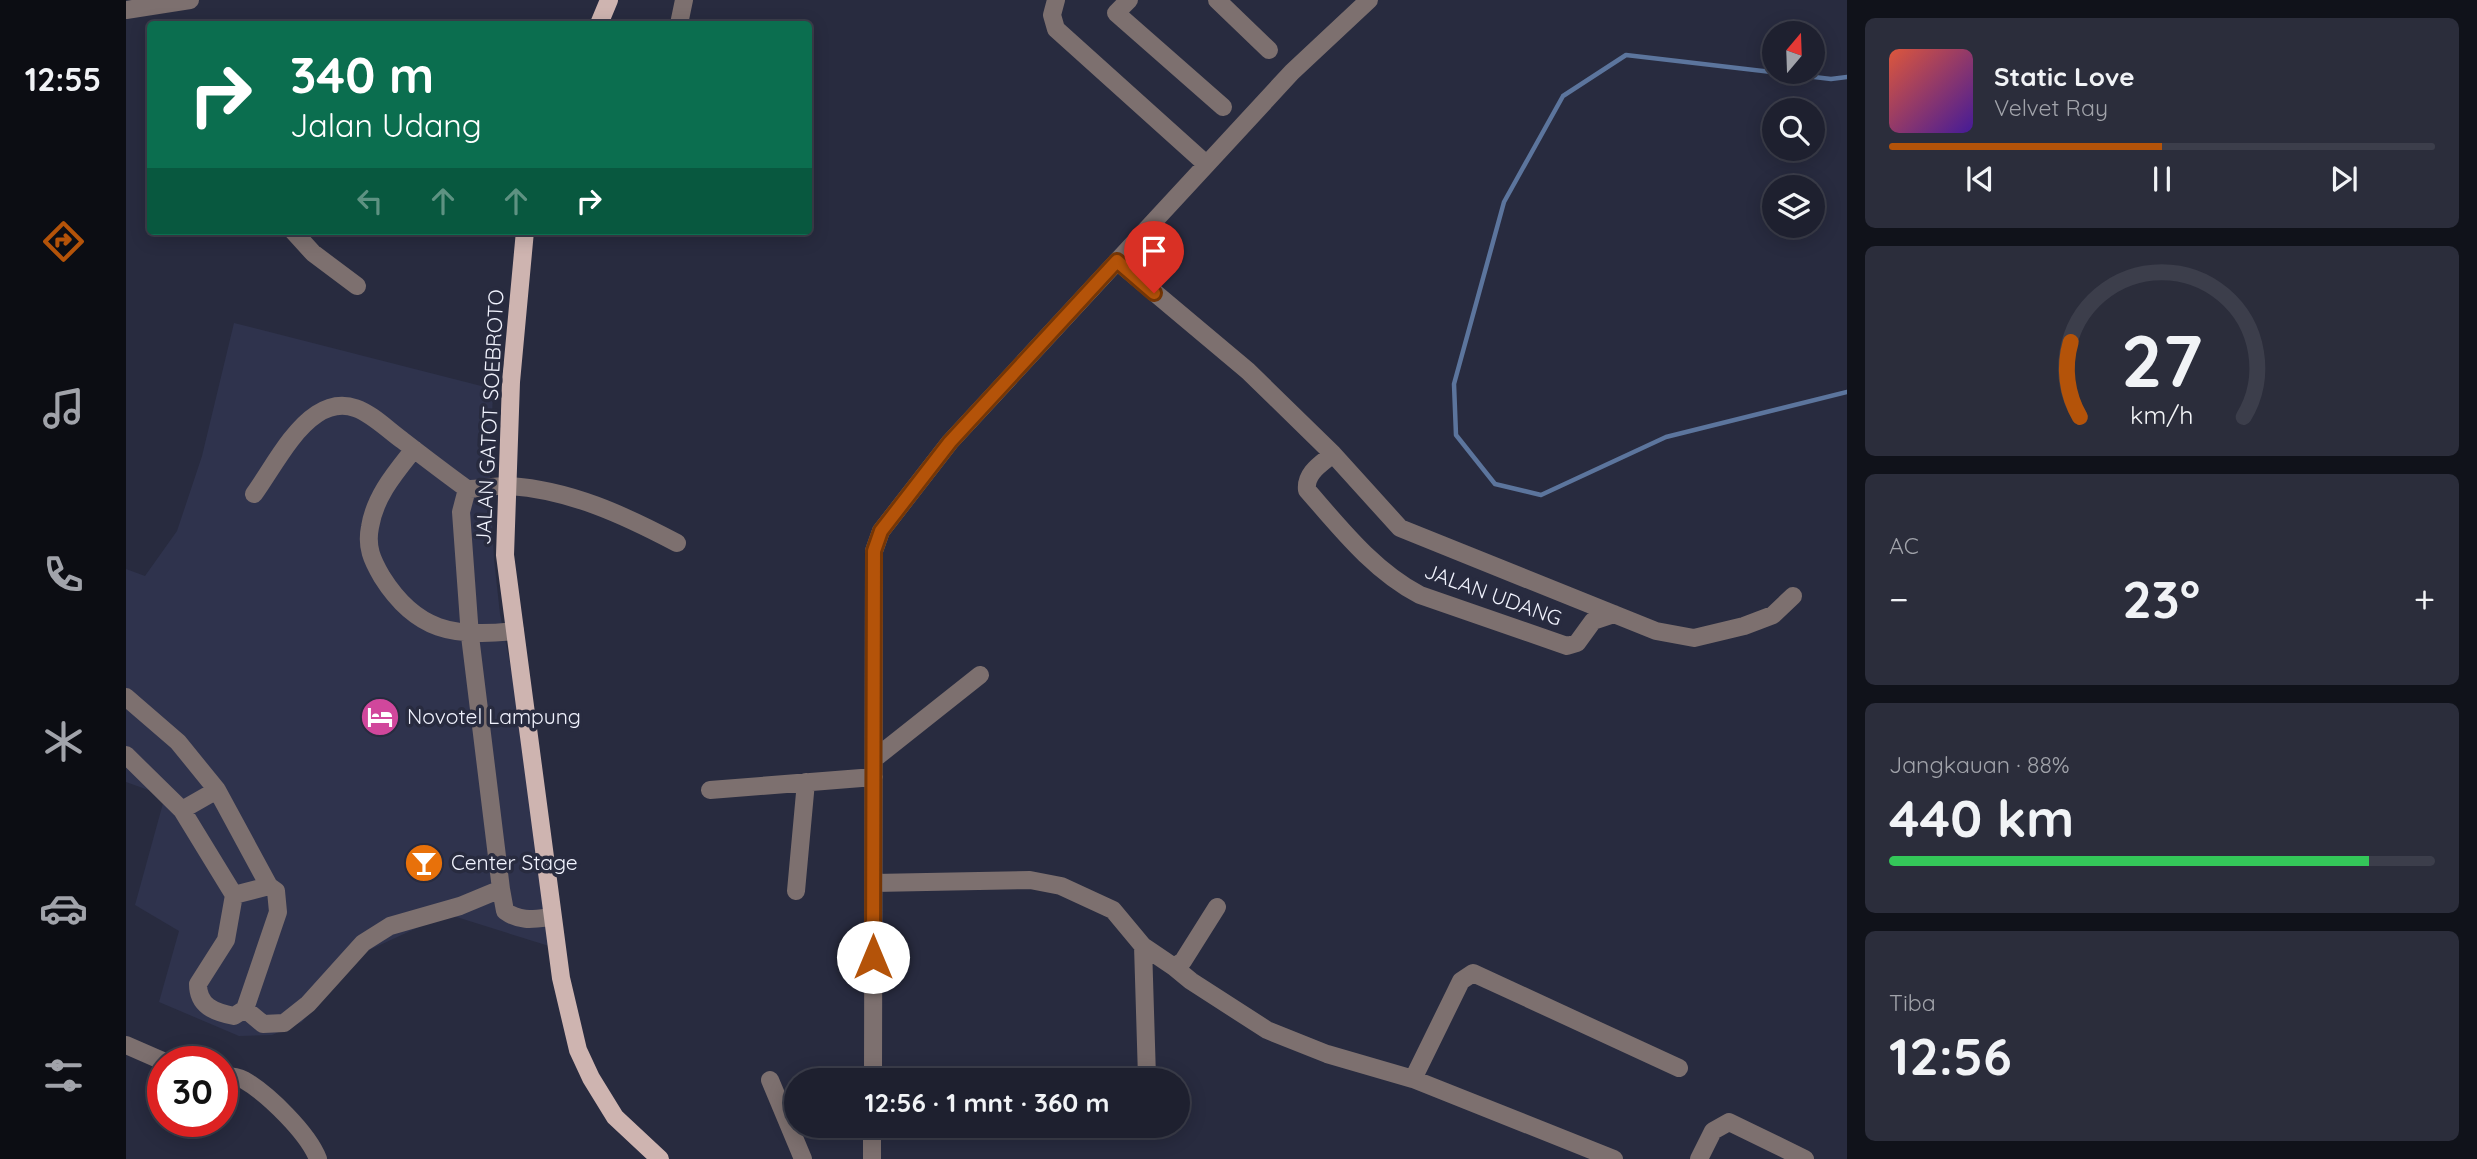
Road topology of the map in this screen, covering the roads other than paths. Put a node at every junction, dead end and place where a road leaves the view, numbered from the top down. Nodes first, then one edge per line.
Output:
1 (190, 0) edge
2 (609, 0) edge
3 (684, 0) edge
4 (1056, 0) edge
5 (1129, 0) edge
6 (1217, 0) edge
7 (1368, 0) edge
8 (126, 10) edge
9 (600, 21) edge
10 (680, 21) edge
11 (1269, 50) dead end
12 (1223, 107) dead end
13 (1206, 164) junction
14 (297, 235) edge
15 (525, 235) edge
16 (1117, 261) junction
17 (357, 286) dead end
18 (414, 449) junction
19 (1333, 454) junction
20 (506, 485) junction
21 (467, 489) junction
22 (254, 495) dead end
23 (677, 543) dead end
24 (1793, 596) dead end
25 (1614, 614) junction
26 (515, 631) junction
27 (470, 636) junction
28 (980, 675) dead end
29 (126, 697) edge
30 (126, 755) edge
31 (874, 768) junction
32 (806, 782) junction
33 (217, 790) junction
34 (710, 790) dead end
35 (182, 810) junction
36 (874, 884) junction
37 (269, 886) junction
38 (501, 889) junction
39 (796, 891) dead end
40 (234, 895) junction
41 (1217, 907) dead end
42 (552, 918) junction
43 (1143, 946) junction
44 (1174, 967) junction
45 (245, 1009) junction
46 (126, 1045) edge
47 (147, 1054) edge
48 (873, 1068) edge
49 (1147, 1068) edge
50 (1679, 1068) dead end
51 (238, 1079) edge
52 (1413, 1079) junction
53 (770, 1080) dead end
54 (872, 1138) edge
55 (318, 1159) edge
56 (660, 1159) edge
57 (803, 1159) edge
58 (872, 1159) edge
59 (1614, 1159) edge
60 (1699, 1159) edge
61 (1805, 1159) edge

1 - 8 street
2 - 9 main road
3 - 10 street
4 - 13 street
5 - 12 street
6 - 11 street
7 - 13 street
13 - 16 street
14 - 17 street
15 - 20 main road, JALAN GATOT SOEBROTO
16 - 19 street, JALAN UDANG
16 - 31 street
18 - 21 street
18 - 22 street
18 - 27 street
19 - 25 street, JALAN UDANG
19 - 25 street, JALAN UDANG
20 - 21 street
20 - 23 street
20 - 26 main road, JALAN GATOT SOEBROTO
21 - 27 street
24 - 25 street, JALAN UDANG
26 - 27 street
26 - 42 main road, JALAN GATOT SOEBROTO
27 - 38 street
28 - 31 street
29 - 33 street
30 - 35 street
31 - 32 street
31 - 36 street
32 - 34 street
32 - 39 street
33 - 35 street
33 - 37 street
35 - 40 street
36 - 43 street
36 - 48 street
37 - 40 street
37 - 45 street
38 - 42 street
38 - 45 street
40 - 45 street
41 - 44 street
42 - 56 main road, JALAN GATOT SOEBROTO
43 - 44 street
43 - 49 street
44 - 52 street
46 - 47 street
50 - 52 street
51 - 55 street
52 - 59 street
53 - 57 street
54 - 58 street
60 - 61 street

